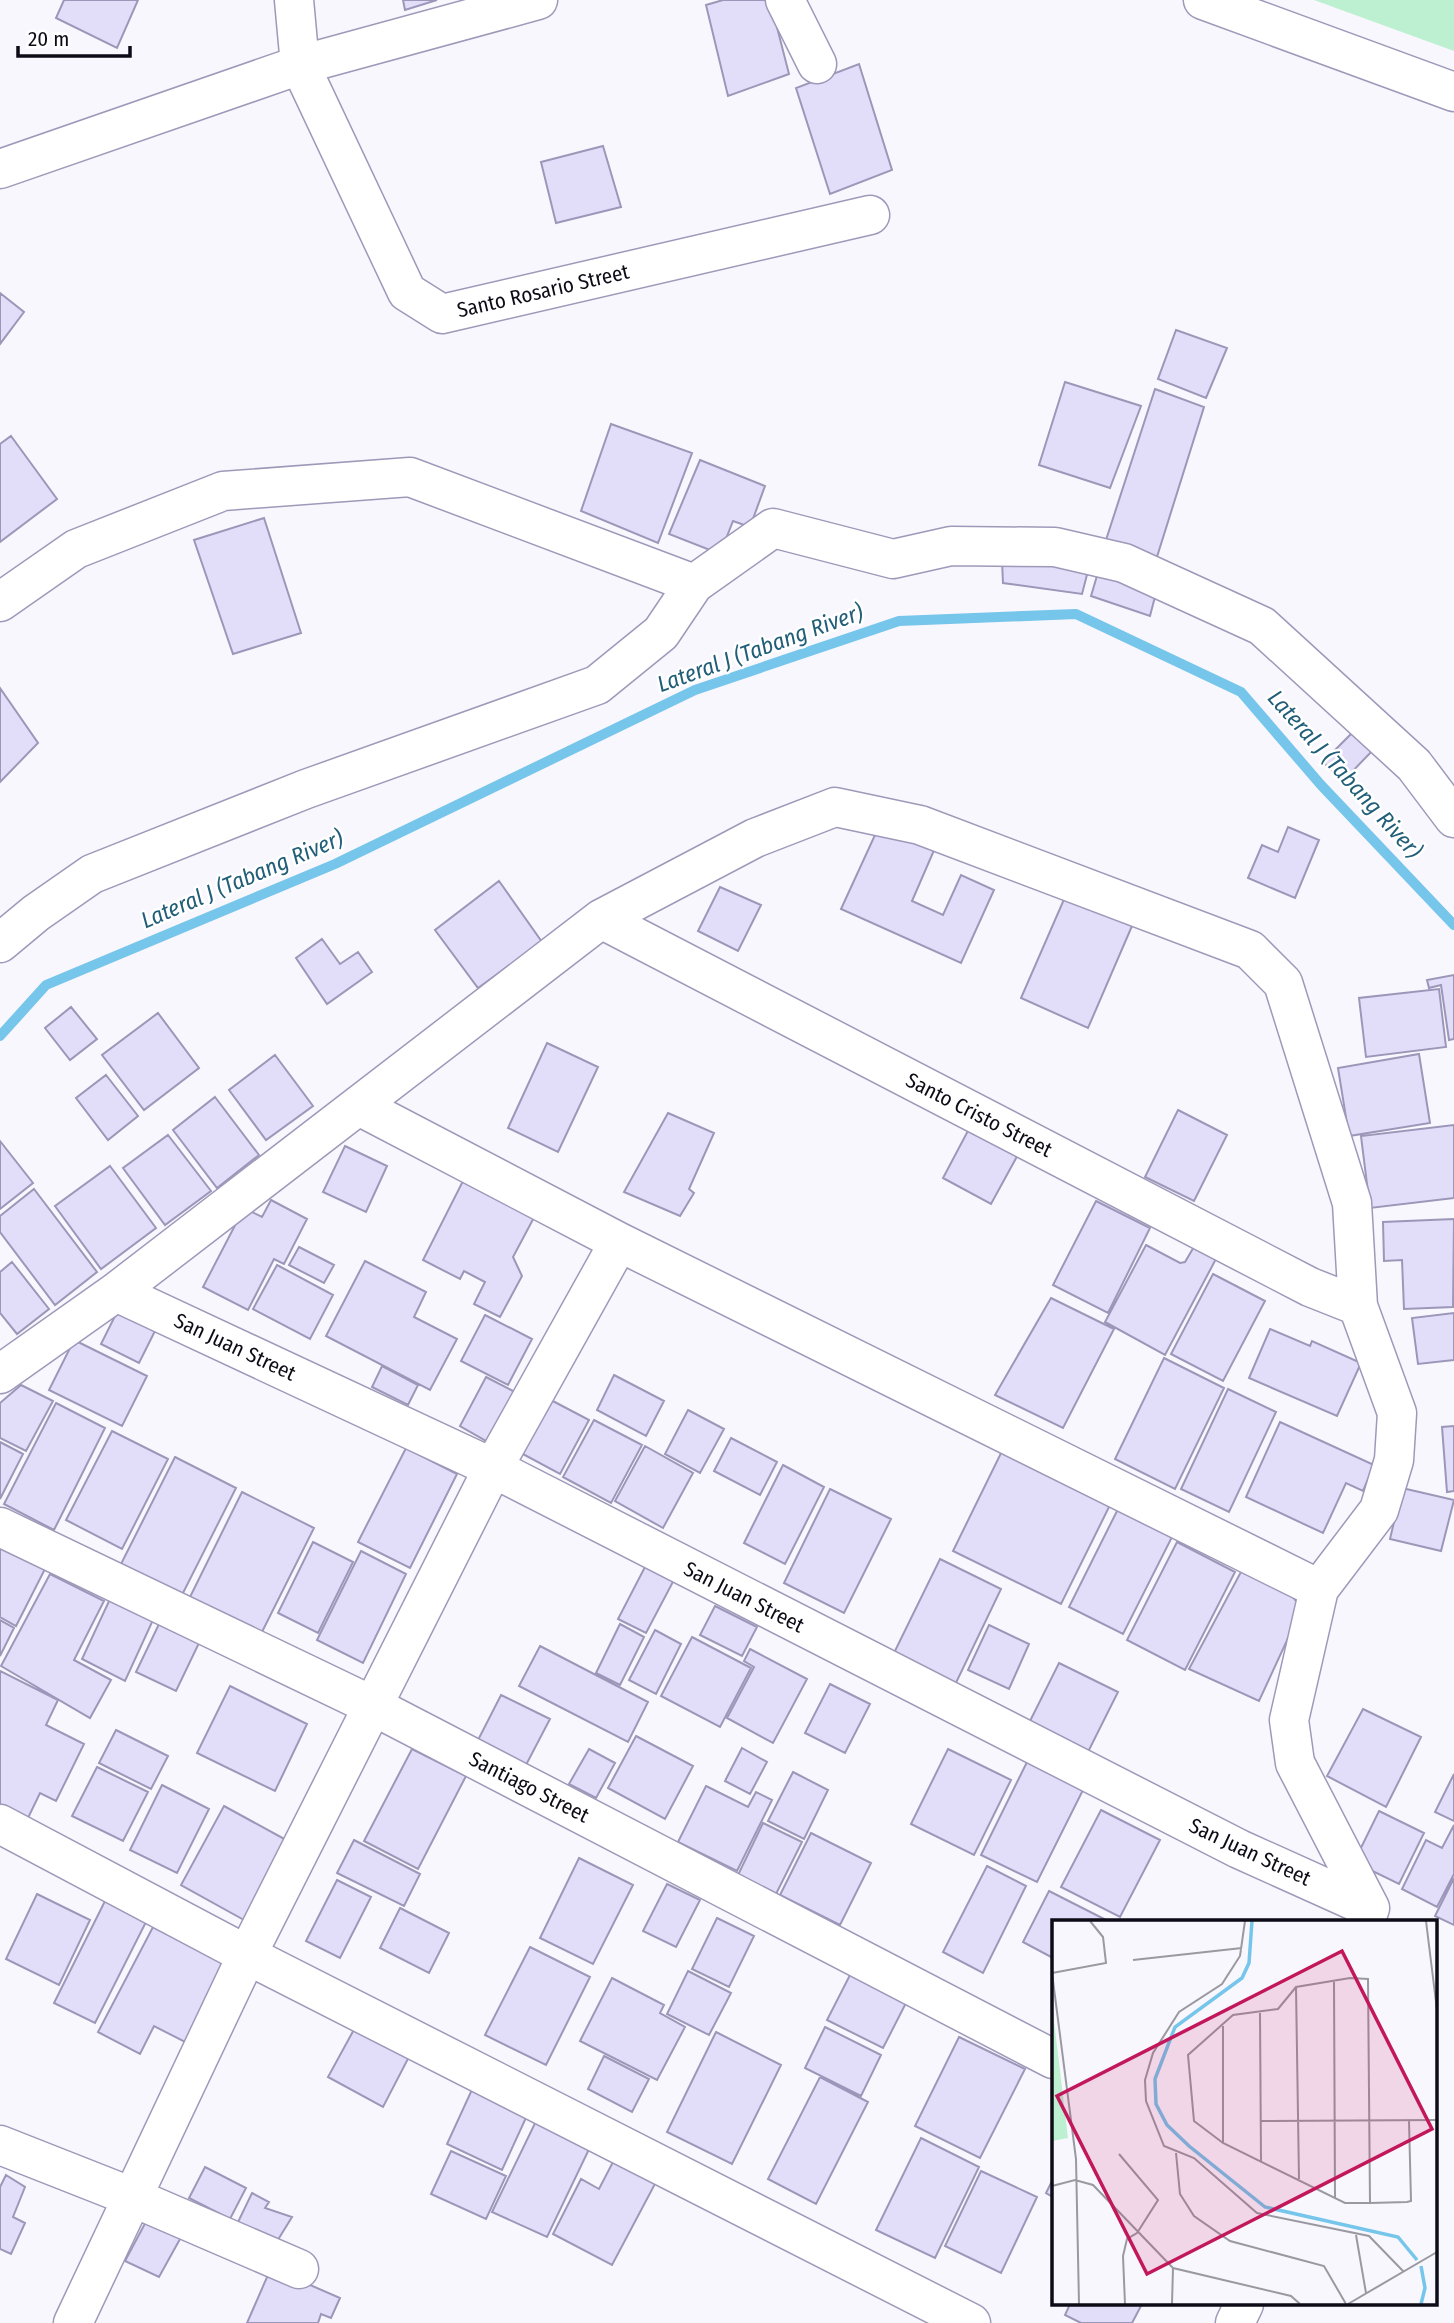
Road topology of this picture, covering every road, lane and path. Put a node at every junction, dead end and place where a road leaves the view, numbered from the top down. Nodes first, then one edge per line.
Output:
1 (294, 0) edge
2 (538, 0) edge
3 (785, 0) edge
4 (1203, 0) edge
5 (817, 64) dead end
6 (300, 65) junction
7 (1454, 92) edge
8 (0, 169) edge
9 (870, 215) dead end
10 (694, 584) junction
11 (0, 602) edge
12 (1454, 818) edge
13 (601, 919) junction
14 (0, 943) edge
15 (359, 1106) junction
16 (619, 1241) junction
17 (116, 1292) junction
18 (1358, 1306) junction
19 (0, 1374) edge
20 (493, 1468) junction
21 (0, 1527) edge
22 (1319, 1589) junction
23 (373, 1706) junction
24 (0, 1824) edge
25 (1367, 1915) edge
26 (247, 1955) junction
27 (1052, 2058) edge
28 (0, 2146) edge
29 (132, 2197) junction
30 (299, 2269) dead end
31 (1243, 2306) edge
32 (73, 2323) edge
33 (971, 2323) edge
34 (1235, 2323) edge

1 - 6 street, Santo Rosario Street
2 - 6 street
3 - 5 street
4 - 7 street
6 - 8 street
6 - 9 street, Santo Rosario Street
10 - 11 street
10 - 12 street
10 - 14 street
13 - 15 street
13 - 18 street, Santo Cristo Street
13 - 18 street
15 - 16 street
15 - 17 street
16 - 20 street
16 - 22 street
17 - 19 street
17 - 20 street, San Juan Street
18 - 22 street
20 - 23 street
20 - 25 street, San Juan Street
21 - 23 street, Santiago Street
22 - 25 street
23 - 26 street
23 - 27 street, Santiago Street
24 - 26 street
26 - 29 street
26 - 33 street
28 - 29 street
29 - 30 street
29 - 32 street
31 - 34 street

